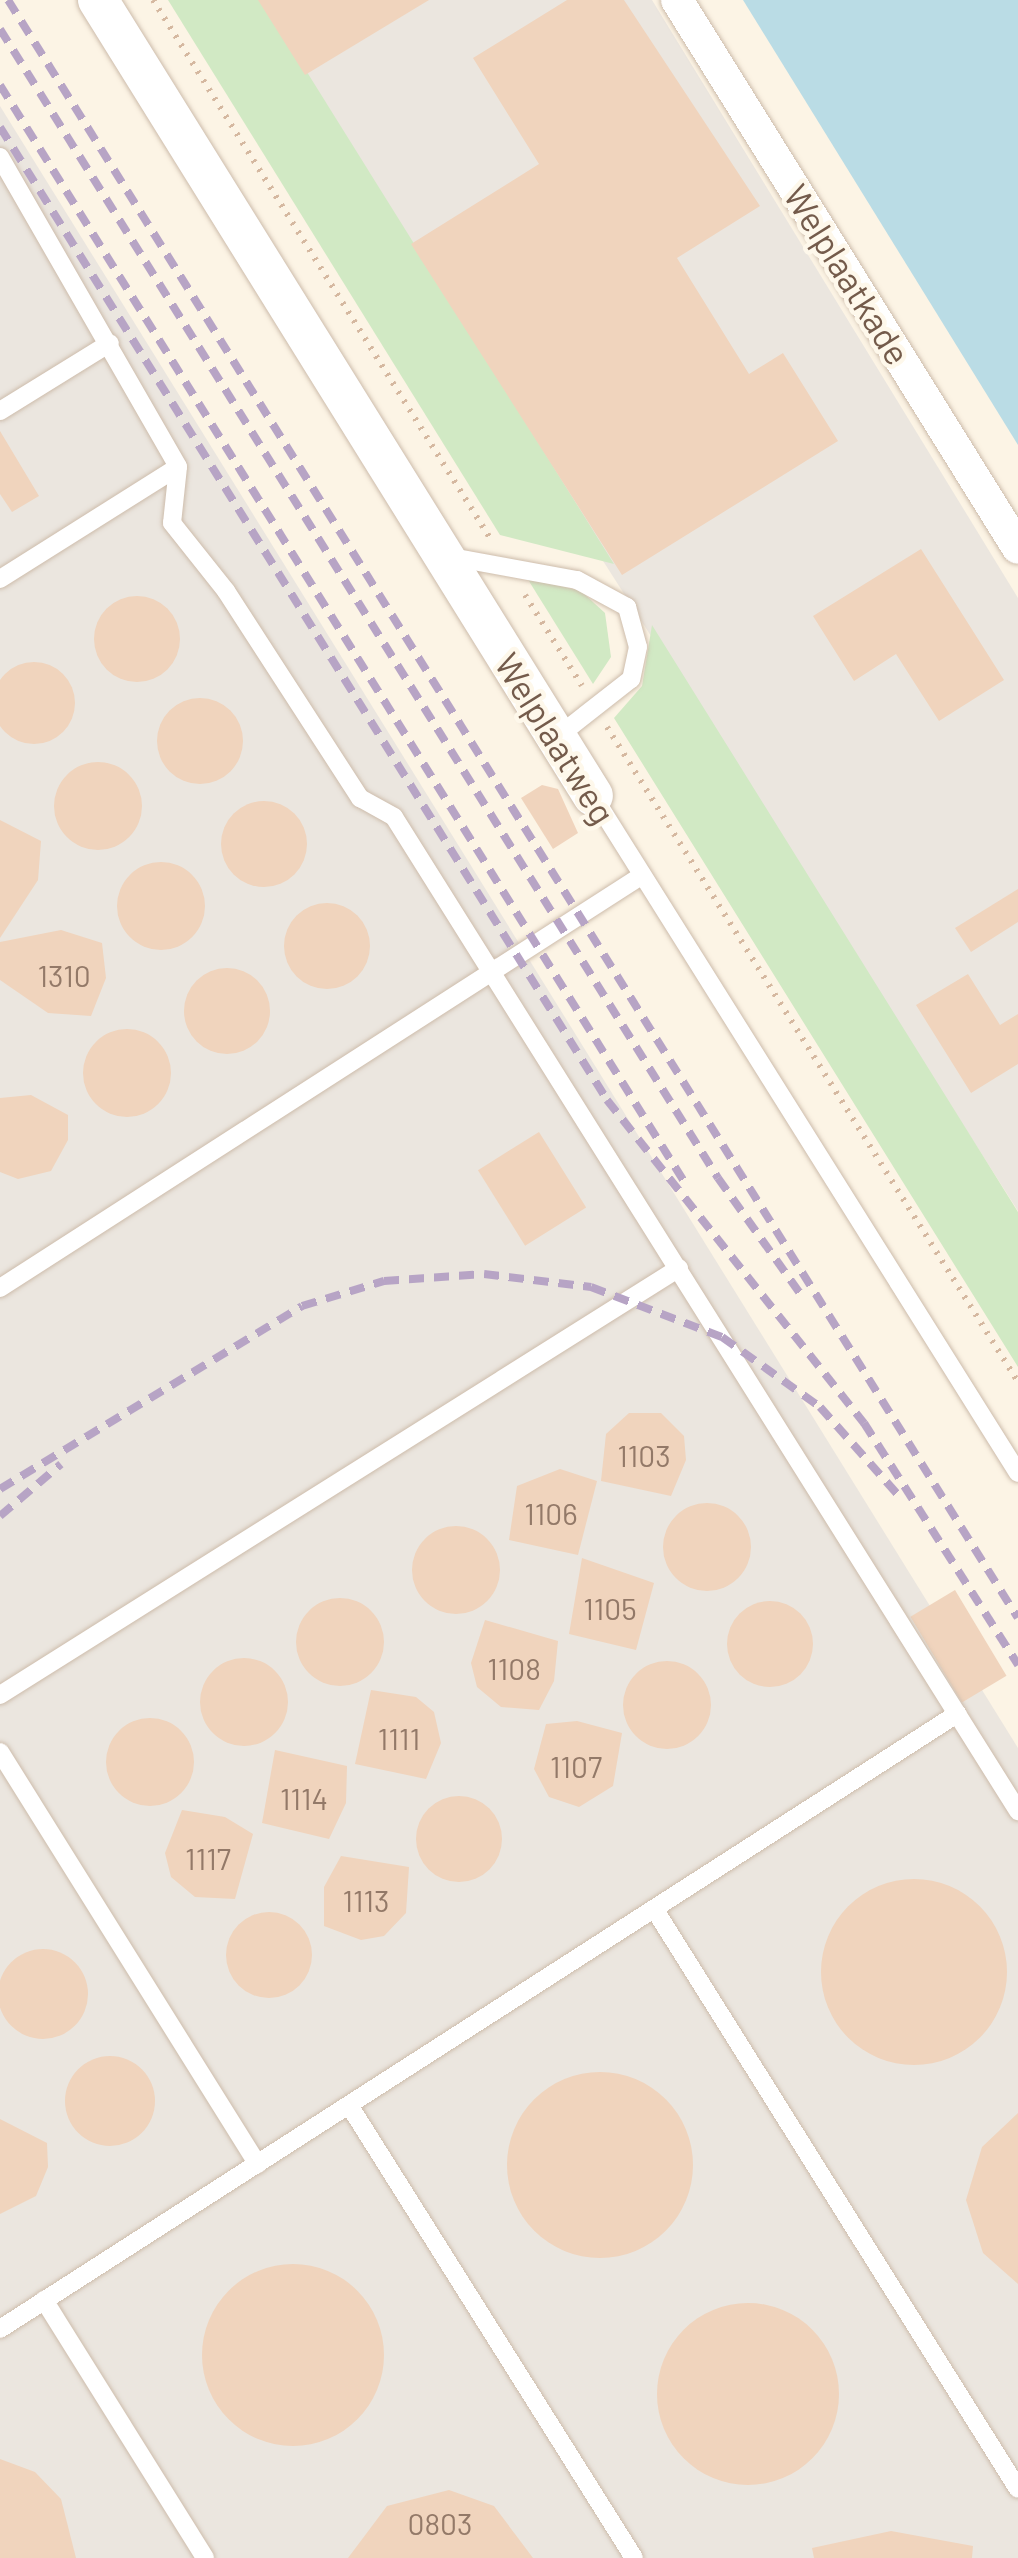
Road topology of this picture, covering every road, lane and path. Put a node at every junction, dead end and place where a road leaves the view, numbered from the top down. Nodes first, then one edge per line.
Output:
1 (98, 0) edge
2 (153, 0) edge
3 (677, 0) edge
4 (0, 157) edge
5 (110, 343) junction
6 (0, 411) edge
7 (178, 467) junction
8 (1018, 548) edge
9 (442, 556) junction
10 (508, 566) junction
11 (0, 579) edge
12 (596, 709) junction
13 (556, 738) junction
14 (592, 796) joint
15 (641, 876) junction
16 (490, 976) junction
17 (679, 1268) junction
18 (0, 1288) edge
19 (1018, 1382) edge
20 (1018, 1473) edge
21 (0, 1695) edge
22 (958, 1714) junction
23 (0, 1752) edge
24 (1018, 1812) edge
25 (655, 1910) junction
26 (350, 2104) junction
27 (256, 2164) junction
28 (44, 2300) junction
29 (0, 2329) edge
30 (1018, 2490) edge
31 (205, 2558) edge
32 (634, 2558) edge

1 - 9 street, Welplaatweg
2 - 10 path, Welplaatweg
3 - 8 street, Welplaatkade
4 - 5 lane
5 - 6 lane
5 - 7 lane
7 - 11 lane
7 - 16 lane
9 - 10 lane
9 - 13 street, Welplaatweg
10 - 12 path, Welplaatweg
10 - 12 lane
12 - 13 lane
12 - 19 path, Welplaatweg
13 - 14 street, Welplaatweg
14 - 15 lane, Welplaatweg
15 - 16 lane
15 - 20 lane, Welplaatweg
16 - 17 lane
16 - 18 lane
17 - 21 lane
17 - 22 lane
22 - 24 lane
22 - 25 lane
23 - 27 lane
25 - 26 lane
25 - 30 lane
26 - 27 lane
26 - 32 lane
27 - 28 lane
28 - 29 lane
28 - 31 lane

